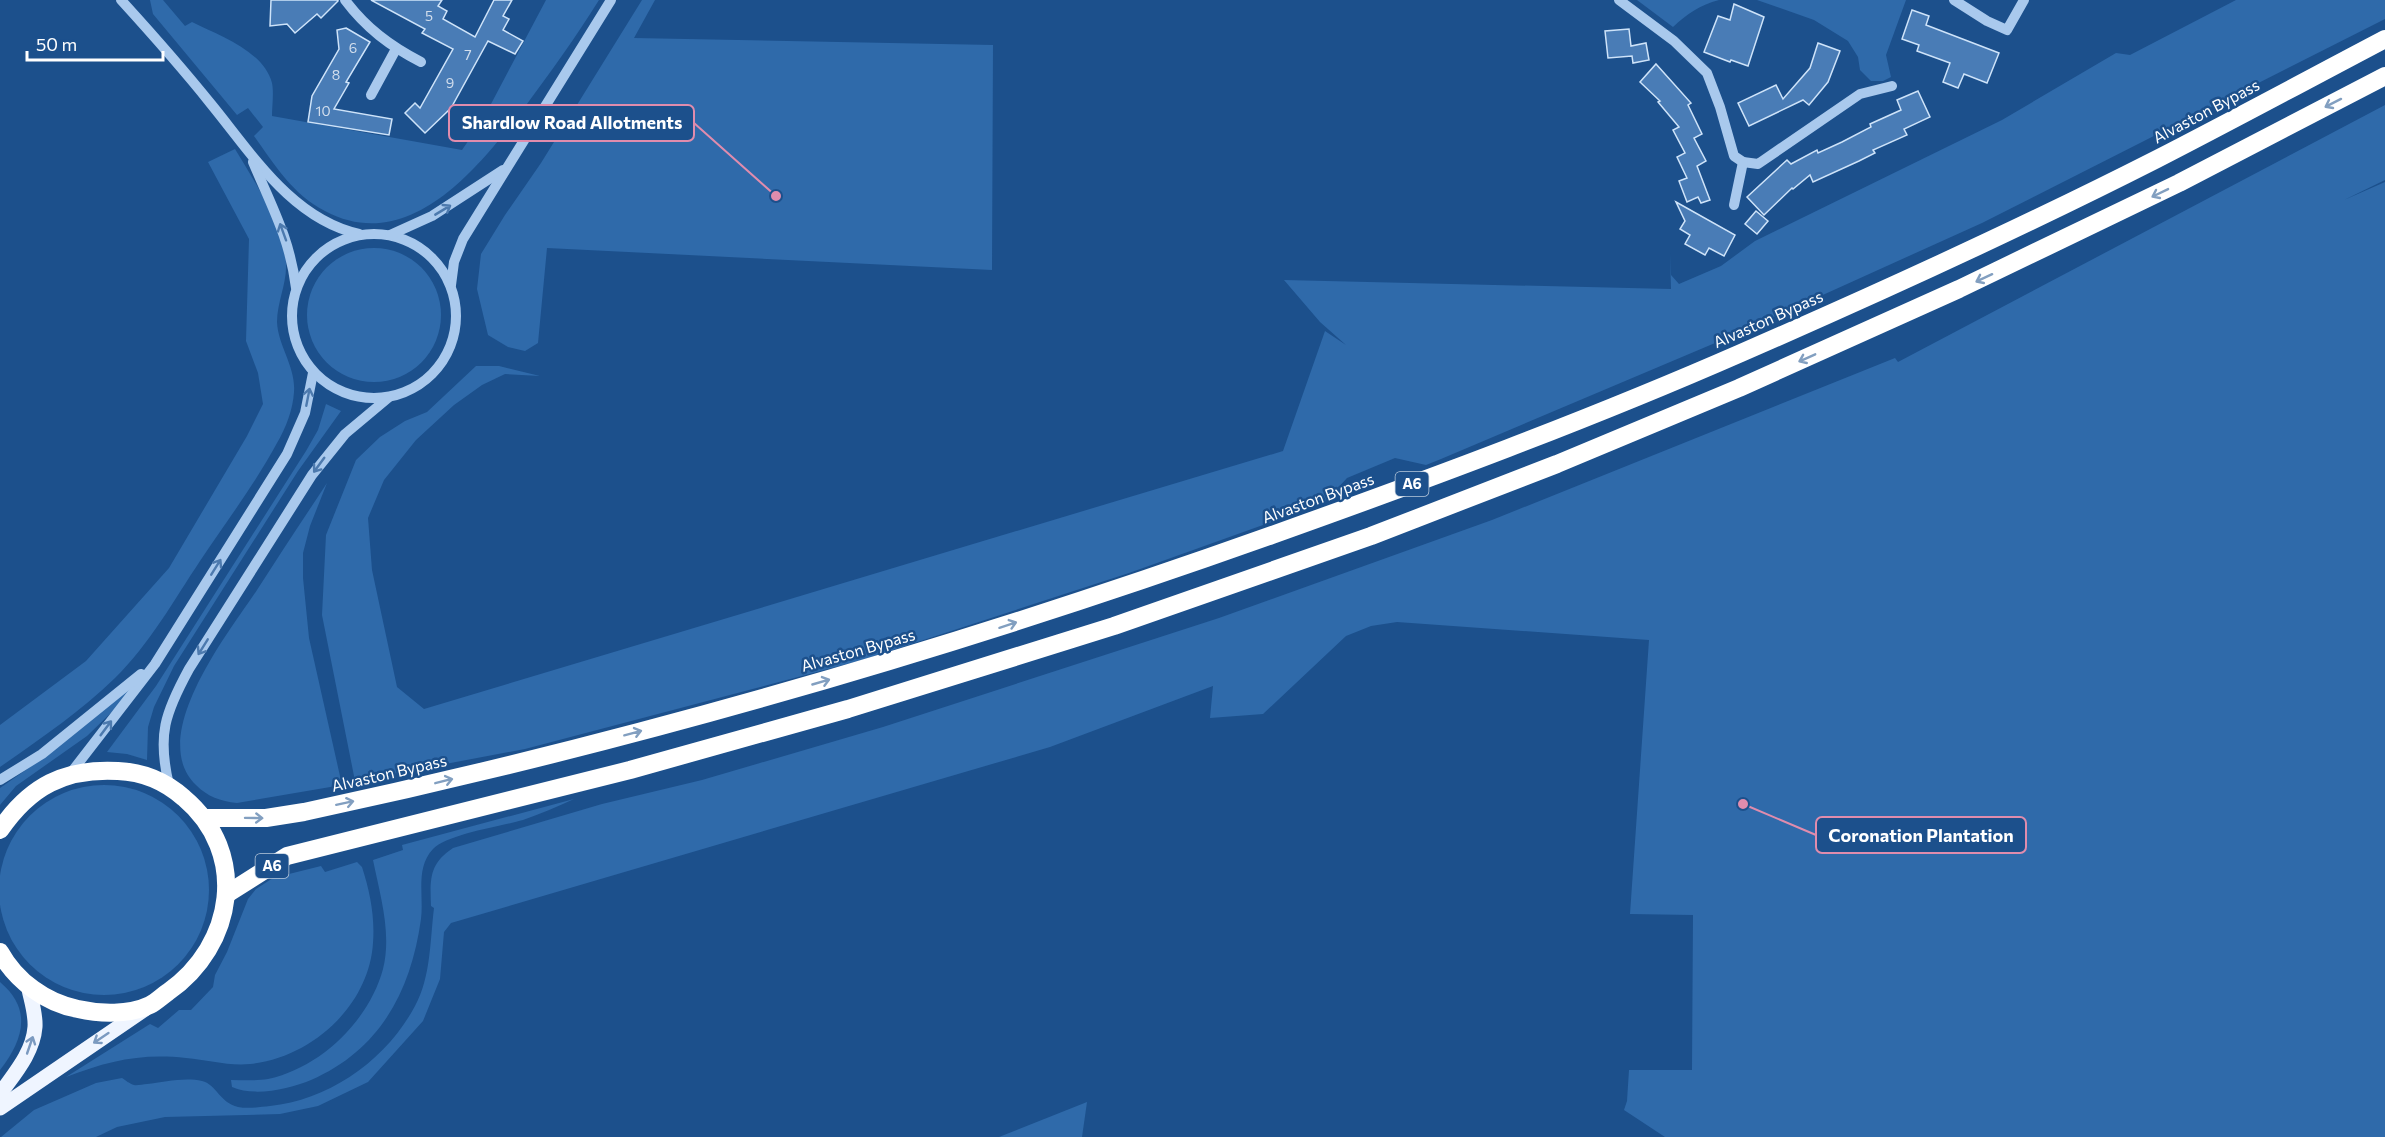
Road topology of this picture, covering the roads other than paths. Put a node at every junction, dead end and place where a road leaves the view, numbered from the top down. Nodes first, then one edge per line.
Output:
1 (121, 0) edge
2 (345, 0) edge
3 (611, 0) edge
4 (1619, 0) edge
5 (1954, 0) edge
6 (2024, 0) edge
7 (2385, 39) edge
8 (396, 49) junction
9 (421, 63) dead end
10 (2385, 76) edge
11 (1892, 86) dead end
12 (372, 95) dead end
13 (251, 157) junction
14 (1743, 162) junction
15 (506, 168) junction
16 (1734, 205) dead end
17 (362, 234) junction
18 (390, 235) junction
19 (450, 285) junction
20 (296, 289) junction
21 (313, 373) junction
22 (391, 396) junction
23 (154, 664) junction
24 (70, 774) junction
25 (0, 780) edge
26 (169, 785) junction
27 (204, 818) junction
28 (0, 830) edge
29 (227, 894) junction
30 (1, 956) edge
31 (28, 984) junction
32 (150, 1005) junction
33 (0, 1094) edge
34 (0, 1108) edge

1 - 13 street
2 - 8 street
3 - 15 street
4 - 14 street
5 - 6 street
27 -> 7 highway, Alvaston Bypass / A6
8 - 9 street
8 - 12 street
10 -> 29 highway, A6
11 - 14 street
13 - 17 street
20 -> 13 street
14 - 16 street
18 -> 15 street
15 - 19 street
17 - 18 street
17 - 20 street
18 - 19 street
19 - 22 street
20 - 21 street
21 - 22 street
23 -> 21 street
22 -> 26 street
24 -> 23 street
23 - 25 street
24 - 26 highway
24 - 28 highway
26 - 27 highway
27 - 29 highway
29 - 32 highway
30 - 31 highway
31 - 32 highway
33 -> 31 main road
32 -> 34 main road

